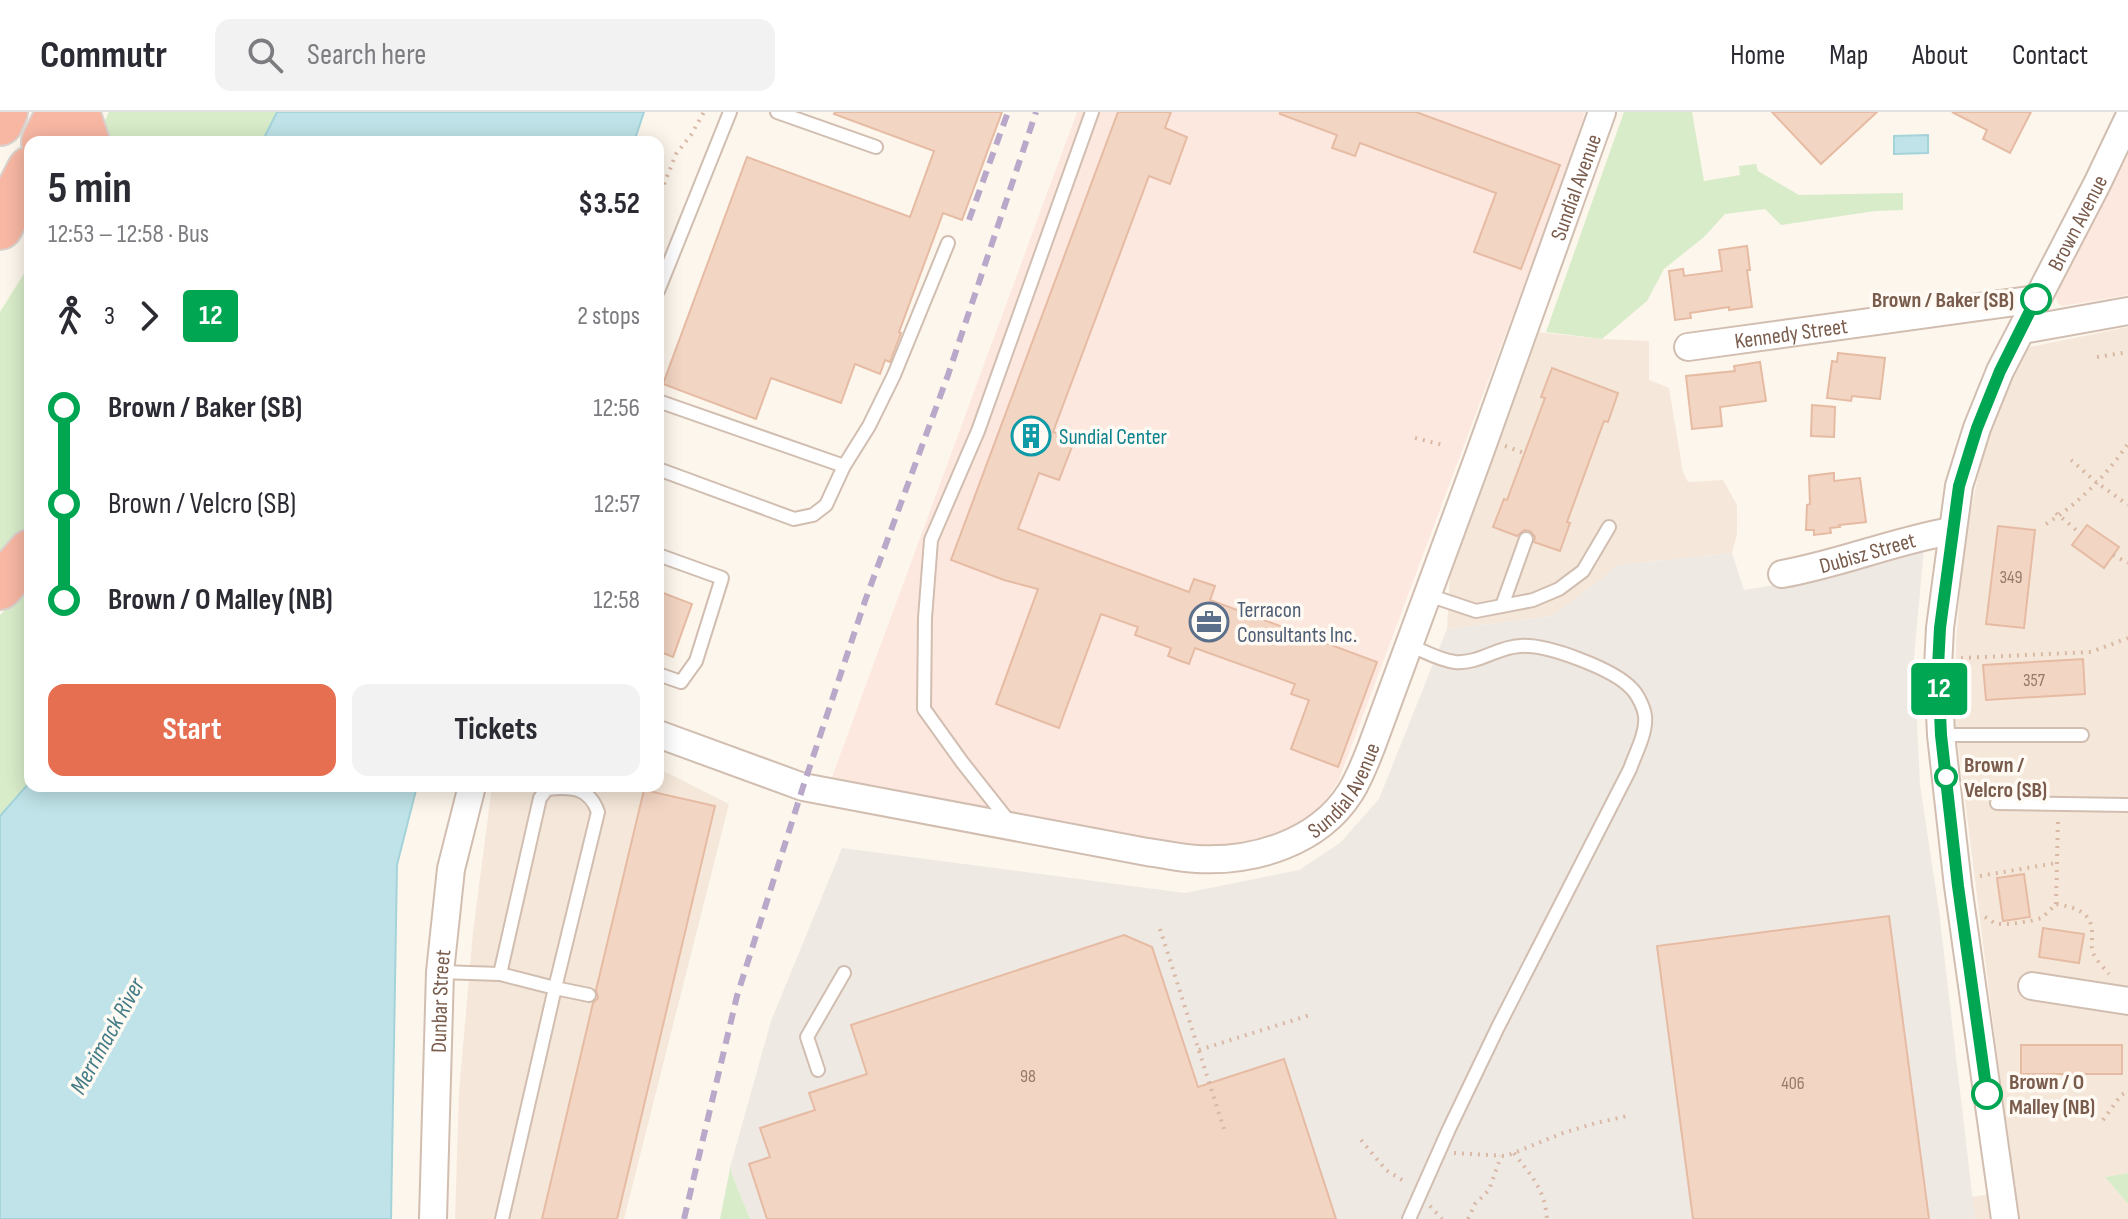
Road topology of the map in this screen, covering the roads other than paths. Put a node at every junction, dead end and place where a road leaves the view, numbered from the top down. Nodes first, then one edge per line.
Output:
1 (5, 112) edge
2 (59, 112) edge
3 (77, 112) edge
4 (730, 112) edge
5 (777, 112) edge
6 (1092, 112) edge
7 (1602, 112) edge
8 (2128, 119) edge
9 (0, 123) edge
10 (47, 136) edge
11 (85, 136) edge
12 (876, 147) dead end
13 (24, 181) edge
14 (0, 227) edge
15 (948, 243) dead end
16 (664, 276) edge
17 (2036, 299) junction
18 (2128, 311) edge
19 (2022, 330) junction
20 (1688, 347) dead end
21 (664, 403) edge
22 (844, 466) junction
23 (664, 471) edge
24 (1609, 527) dead end
25 (1951, 531) junction
26 (1526, 539) dead end
27 (664, 557) edge
28 (24, 559) edge
29 (1782, 574) dead end
30 (0, 587) edge
31 (1428, 595) junction
32 (1502, 606) junction
33 (1409, 645) junction
34 (664, 676) edge
35 (1941, 735) junction
36 (2082, 735) dead end
37 (664, 736) edge
38 (470, 792) edge
39 (545, 792) edge
40 (583, 792) edge
41 (1997, 803) dead end
42 (2128, 805) edge
43 (1013, 827) junction
44 (440, 972) junction
45 (844, 973) dead end
46 (500, 974) junction
47 (2032, 986) dead end
48 (555, 988) junction
49 (2122, 992) edge
50 (589, 995) dead end
51 (818, 1070) dead end
52 (433, 1219) edge
53 (502, 1219) edge
54 (1409, 1219) edge
55 (2005, 1219) edge

1 - 9 highway
2 - 10 highway
3 - 11 highway
4 - 16 lane
5 - 12 lane
6 - 43 lane
7 - 31 street, Sundial Avenue
8 - 17 street, Brown Avenue
13 - 14 highway
15 - 22 lane
17 - 19 street, Brown Avenue
17 - 20 street, Kennedy Street
18 - 19 street
19 - 25 street, Brown Avenue
21 - 22 lane
22 - 23 lane
24 - 32 lane
25 - 29 street, Dubisz Street
25 - 35 street, Brown Avenue
26 - 32 lane
27 - 34 lane
28 - 30 highway
31 - 32 lane
31 - 33 street, Sundial Avenue
33 - 43 street, Sundial Avenue
33 - 54 lane
35 - 36 lane
35 - 55 street, Brown Avenue
37 - 43 street, Sundial Avenue
38 - 44 street, Dunbar Street
39 - 46 lane
40 - 48 lane
41 - 42 lane
44 - 46 lane
44 - 52 street, Dunbar Street
45 - 51 lane
46 - 48 lane
47 - 49 street
48 - 50 lane
48 - 53 lane

